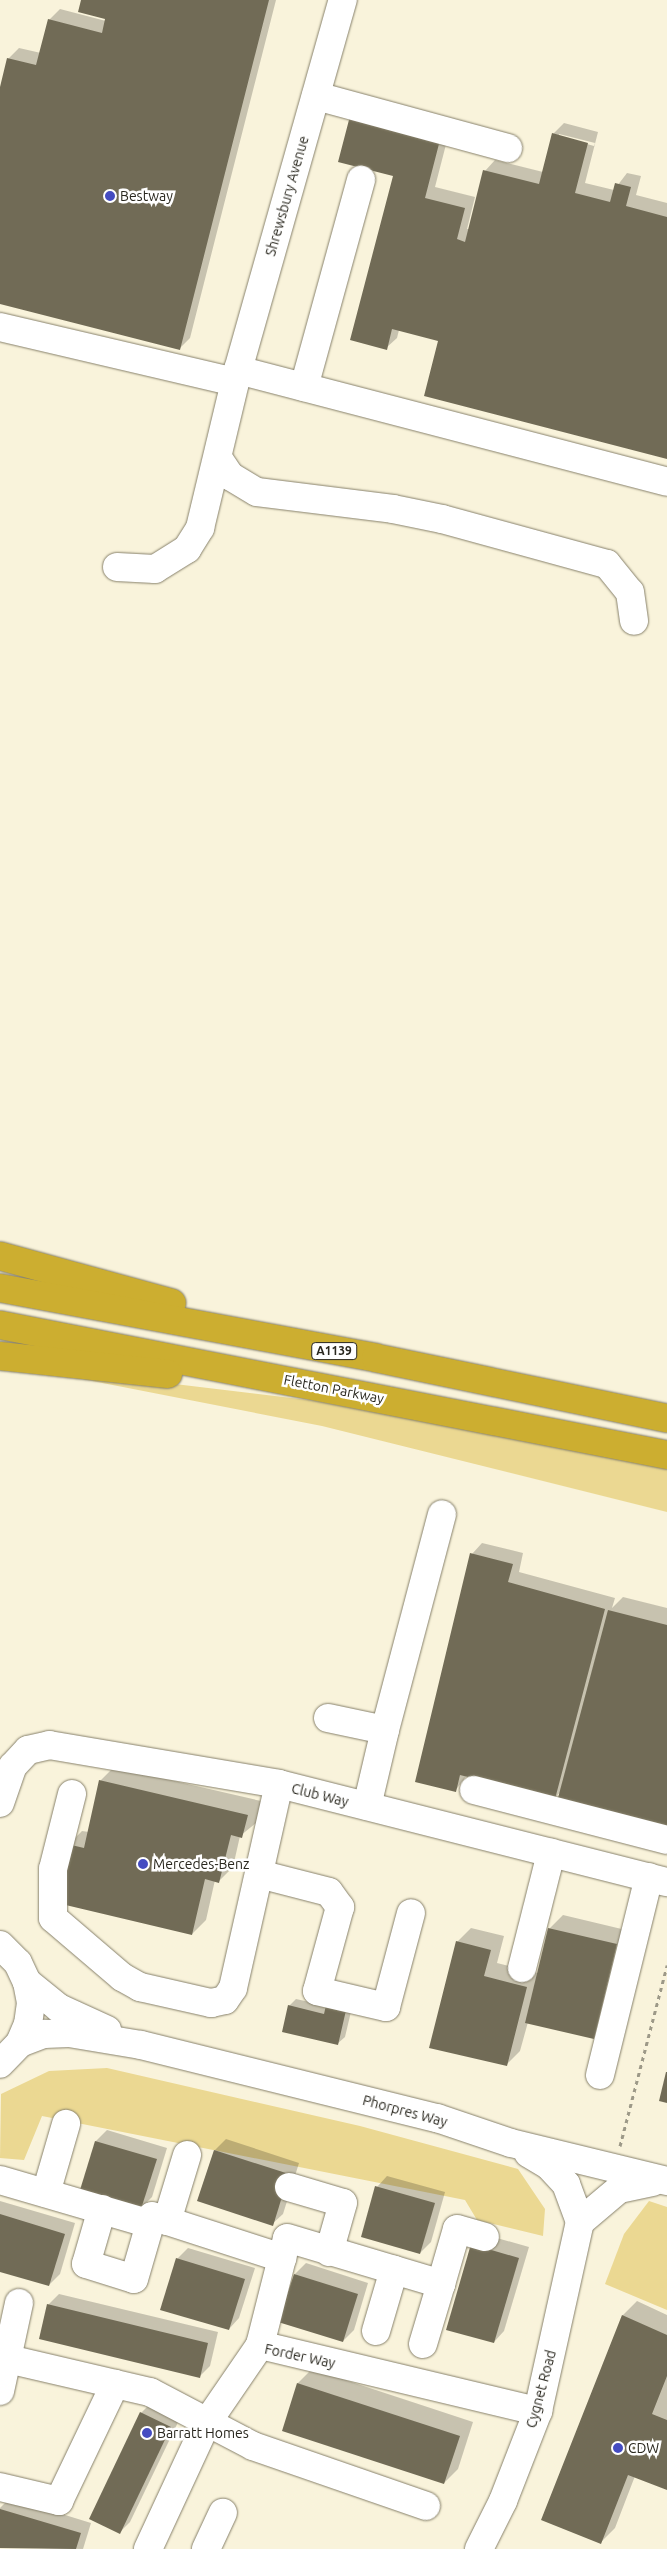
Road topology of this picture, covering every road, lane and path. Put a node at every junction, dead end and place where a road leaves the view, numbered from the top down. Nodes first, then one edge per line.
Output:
1 (343, 0) edge
2 (316, 96) junction
3 (508, 148) dead end
4 (361, 180) dead end
5 (0, 327) edge
6 (235, 382) junction
7 (304, 387) junction
8 (218, 458) junction
9 (667, 482) edge
10 (117, 567) dead end
11 (634, 621) dead end
12 (0, 1256) edge
13 (0, 1288) edge
14 (0, 1325) edge
15 (0, 1356) edge
16 (376, 1358) junction
17 (371, 1396) junction
18 (667, 1418) edge
19 (667, 1455) edge
20 (442, 1514) dead end
21 (328, 1718) dead end
22 (385, 1730) junction
23 (278, 1784) junction
24 (474, 1790) dead end
25 (72, 1794) dead end
26 (0, 1803) edge
27 (367, 1806) junction
28 (667, 1840) edge
29 (551, 1853) junction
30 (259, 1874) junction
31 (658, 1880) edge
32 (411, 1913) dead end
33 (1, 1944) edge
34 (667, 1965) edge
35 (522, 1968) dead end
36 (27, 1982) junction
37 (20, 2043) junction
38 (141, 2045) junction
39 (0, 2064) edge
40 (600, 2075) dead end
41 (438, 2118) junction
42 (66, 2124) dead end
43 (511, 2143) junction
44 (187, 2155) dead end
45 (617, 2157) junction
46 (664, 2179) edge
47 (0, 2180) edge
48 (289, 2187) dead end
49 (46, 2193) junction
50 (102, 2210) junction
51 (159, 2222) junction
52 (580, 2222) junction
53 (486, 2237) dead end
54 (329, 2252) junction
55 (282, 2258) junction
56 (394, 2270) junction
57 (441, 2284) junction
58 (19, 2303) dead end
59 (376, 2330) dead end
60 (423, 2344) dead end
61 (260, 2346) junction
62 (8, 2359) junction
63 (115, 2384) junction
64 (0, 2390) edge
65 (538, 2411) junction
66 (206, 2424) junction
67 (0, 2487) edge
68 (426, 2506) dead end
69 (222, 2513) dead end
70 (148, 2549) edge
71 (206, 2549) edge
72 (479, 2549) edge

1 - 2 street, Shrewsbury Avenue
2 - 3 street
2 - 6 street, Shrewsbury Avenue
4 - 7 street
5 - 6 street
6 - 7 street
6 - 8 street, Shrewsbury Avenue
7 - 9 street
8 - 10 street, Shrewsbury Avenue
8 - 11 street
12 - 16 highway
13 - 16 highway, A1139
14 - 17 highway, Fletton Parkway
15 - 17 highway
16 - 18 highway, A1139
17 - 19 highway, Fletton Parkway
20 - 22 street
21 - 22 street
22 - 27 street
23 - 26 street, Club Way
23 - 27 street, Club Way
23 - 30 street
24 - 28 street
25 - 30 street
27 - 29 street, Club Way
29 - 31 street, Club Way
29 - 35 street
30 - 32 street
31 - 40 street
33 - 36 street
34 - 45 path
36 - 37 street
36 - 38 street, Phorpres Way
37 - 38 street, Phorpres Way
37 - 39 street
38 - 41 street, Phorpres Way
41 - 43 street, Phorpres Way
41 - 45 street
42 - 49 street
43 - 46 street, Phorpres Way
43 - 52 street
44 - 51 street
45 - 46 street
46 - 52 street
47 - 49 street
48 - 54 street
49 - 50 street
50 - 51 street
50 - 51 street
51 - 55 street
52 - 65 street, Cygnet Road
53 - 57 street
54 - 55 street
54 - 56 street
55 - 61 street
56 - 57 street
56 - 59 street
57 - 60 street
58 - 62 street
61 - 65 street, Forder Way
61 - 66 street, Forder Way
62 - 63 street
62 - 64 street
63 - 66 street
63 - 67 street
65 - 72 street, Cygnet Road
66 - 68 street
66 - 70 street, Forder Way
69 - 71 street

